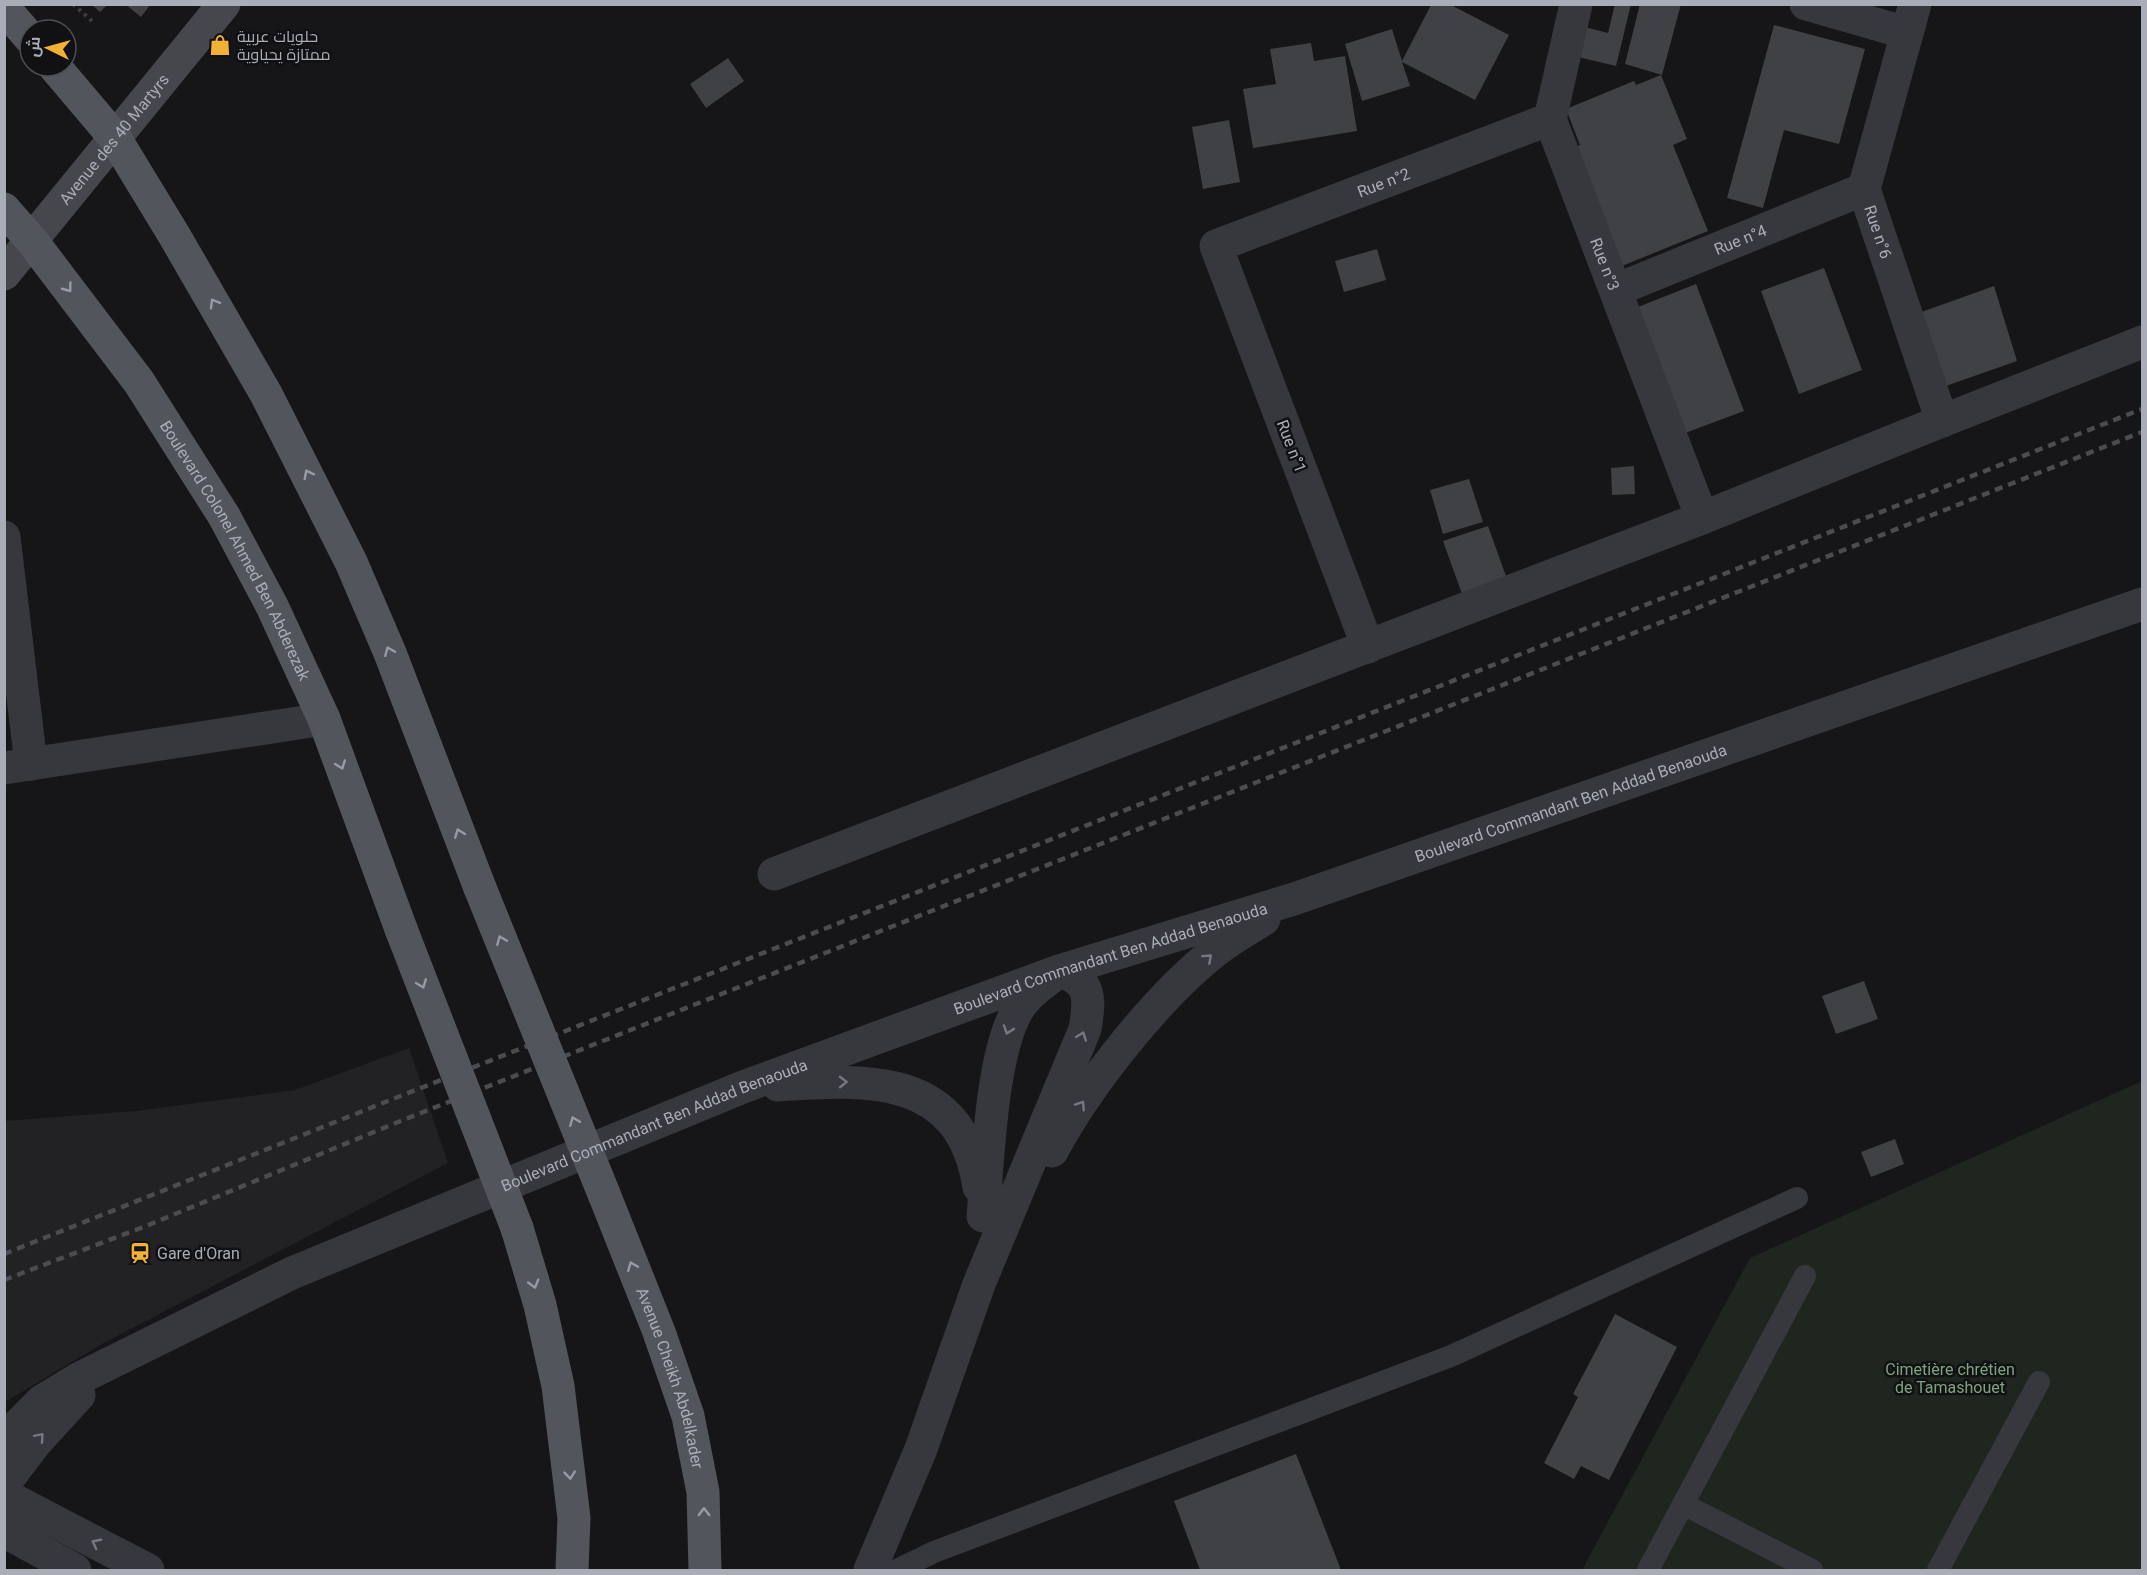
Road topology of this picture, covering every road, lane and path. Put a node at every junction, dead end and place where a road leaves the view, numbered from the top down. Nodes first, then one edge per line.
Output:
1 (73, 4) edge
2 (224, 4) edge
3 (1576, 4) edge
4 (1806, 4) edge
5 (4, 8) edge
6 (1911, 19) edge
7 (92, 21) dead end
8 (18, 24) edge
9 (64, 78) edge
10 (1550, 119) junction
11 (115, 138) junction
12 (1864, 189) junction
13 (4, 209) edge
14 (32, 241) junction
15 (1216, 246) joint
16 (4, 274) edge
17 (1616, 290) junction
18 (2142, 342) edge
19 (1942, 421) junction
20 (1702, 518) junction
21 (4, 537) edge
22 (8, 603) edge
23 (2142, 604) edge
24 (1368, 647) junction
25 (324, 719) junction
26 (18, 766) edge
27 (774, 874) dead end
28 (1294, 898) junction
29 (1059, 971) junction
30 (743, 1088) junction
31 (1797, 1198) dead end
32 (984, 1216) junction
33 (1805, 1276) dead end
34 (979, 1284) junction
35 (101, 1368) junction
36 (2039, 1382) dead end
37 (4, 1439) edge
38 (4, 1484) edge
39 (4, 1495) edge
40 (1683, 1504) junction
41 (4, 1531) edge
42 (75, 1570) edge
43 (148, 1570) edge
44 (572, 1570) edge
45 (705, 1570) edge
46 (870, 1570) edge
47 (897, 1570) edge
48 (1648, 1570) edge
49 (1812, 1570) edge
50 (1938, 1570) edge

1 - 7 path
2 - 11 main road, Avenue des 40 Martyrs
3 - 10 street
4 - 6 street
5 - 8 main road
6 - 12 street, Rue n°6
9 - 11 main road, Avenue Cheikh Abdelkader
10 - 15 street, Rue n°2
10 - 17 street, Rue n°3
11 - 14 main road, Avenue des 40 Martyrs
45 -> 11 main road, Avenue Cheikh Abdelkader, bridge
12 - 17 street, Rue n°4
12 - 19 street, Rue n°6
13 - 14 main road, Boulevard Colonel Ahmed Ben Abderezak
14 - 16 main road, Avenue des 40 Martyrs
14 -> 25 main road, Boulevard Colonel Ahmed Ben Abderezak
15 - 24 street, Rue n°1
17 - 20 street, Rue n°3
18 - 19 street
19 - 20 street
20 - 24 street
21 - 22 street
22 - 26 street
23 - 28 street, Boulevard Commandant Ben Addad Benaouda
24 - 27 street
25 - 26 street
25 -> 44 main road, Boulevard Colonel Ahmed Ben Abderezak, bridge
28 - 29 street, Boulevard Commandant Ben Addad Benaouda
34 -> 28 street
29 - 30 street, Boulevard Commandant Ben Addad Benaouda
29 -> 32 street
34 -> 29 street
30 -> 32 street
30 - 35 street, Boulevard Commandant Ben Addad Benaouda
31 - 47 lane
32 - 34 street
33 - 40 lane
34 - 46 street
35 - 37 street, Boulevard Commandant Ben Addad Benaouda
38 -> 35 street, Boulevard Commandant Ben Addad Benaouda
36 - 50 lane
43 -> 39 street
40 - 48 lane
40 - 49 lane
41 - 42 street

